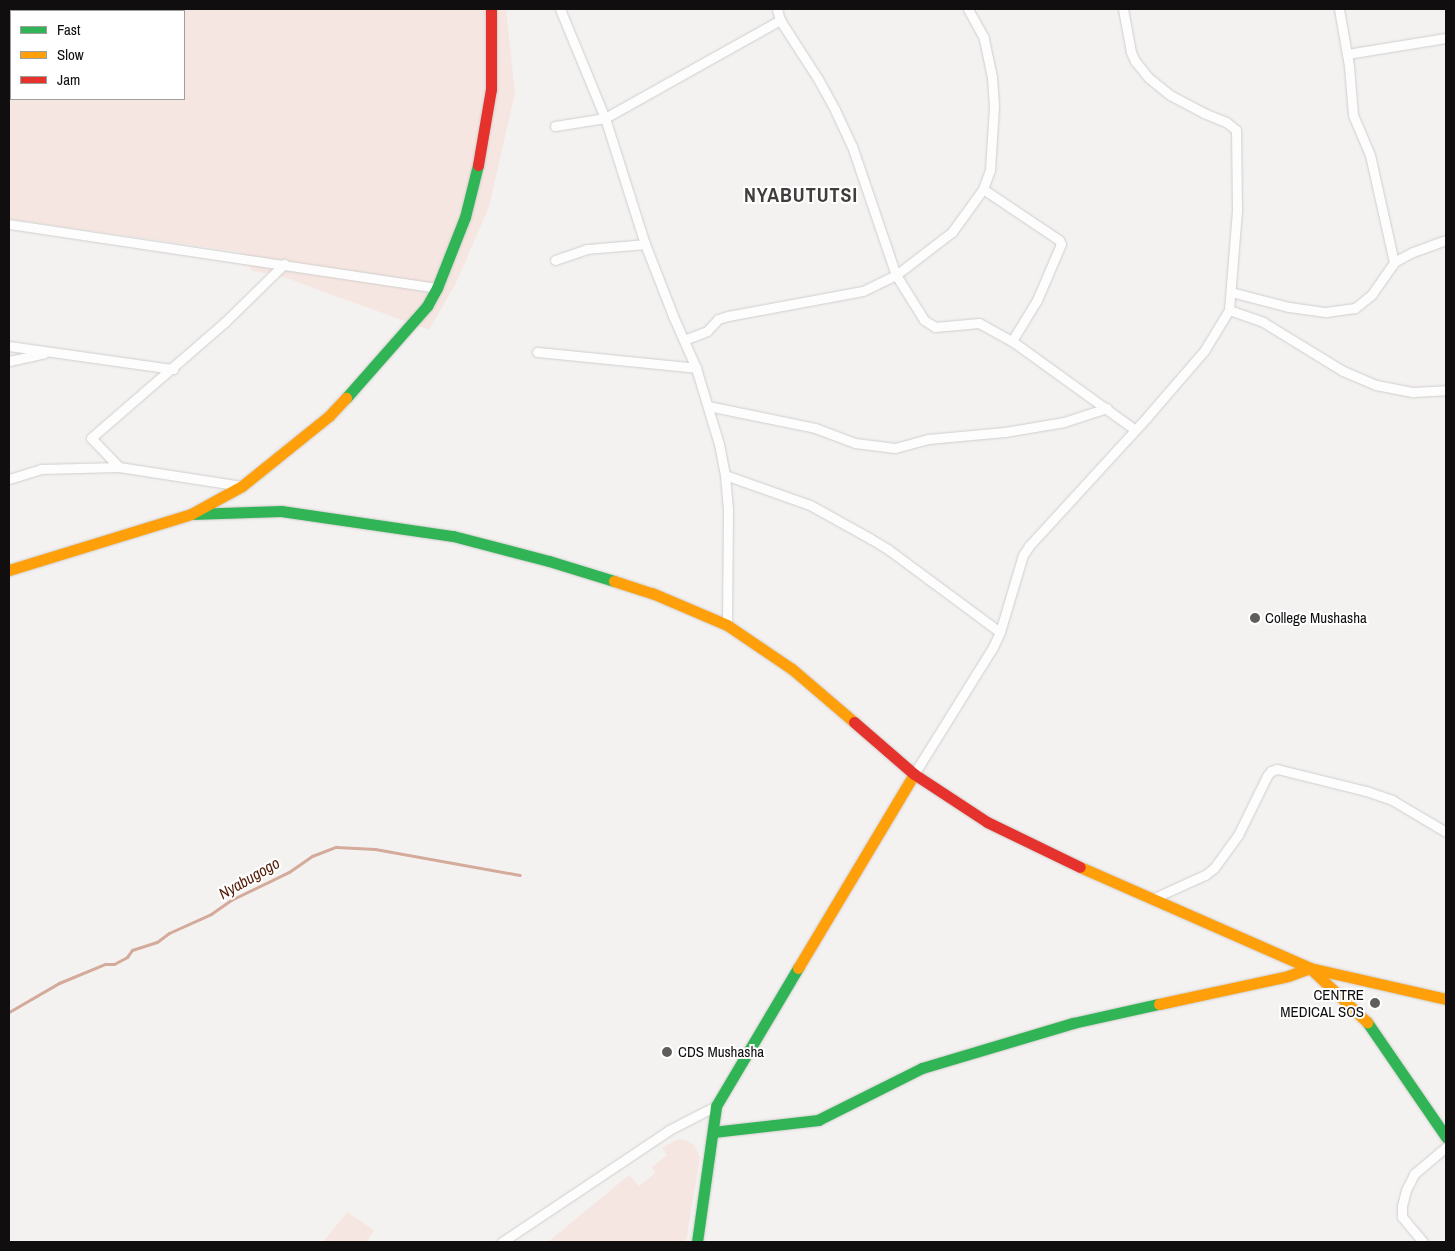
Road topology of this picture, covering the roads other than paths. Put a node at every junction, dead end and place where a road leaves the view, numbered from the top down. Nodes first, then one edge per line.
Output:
1 (491, 9) edge
2 (560, 9) edge
3 (777, 9) edge
4 (968, 9) edge
5 (1123, 9) edge
6 (1339, 9) edge
7 (780, 20) junction
8 (1446, 38) edge
9 (1347, 54) junction
10 (605, 118) junction
11 (555, 126) dead end
12 (983, 189) junction
13 (9, 224) edge
14 (1446, 240) edge
15 (644, 244) junction
16 (555, 260) dead end
17 (1394, 262) junction
18 (284, 264) junction
19 (896, 276) junction
20 (437, 288) junction
21 (1231, 292) junction
22 (1228, 310) junction
23 (684, 340) junction
24 (1012, 342) junction
25 (9, 346) edge
26 (537, 352) dead end
27 (48, 353) junction
28 (9, 361) edge
29 (696, 368) junction
30 (173, 369) junction
31 (1446, 390) edge
32 (708, 406) junction
33 (1107, 408) junction
34 (1134, 429) junction
35 (119, 467) junction
36 (725, 475) junction
37 (9, 479) edge
38 (242, 486) junction
39 (191, 514) junction
40 (9, 570) edge
41 (727, 625) junction
42 (1000, 632) junction
43 (914, 774) junction
44 (1446, 832) edge
45 (1154, 898) junction
46 (1310, 968) junction
47 (1446, 999) edge
48 (716, 1106) junction
49 (713, 1132) junction
50 (1446, 1137) edge
51 (1446, 1147) edge
52 (502, 1242) edge
53 (697, 1242) edge
54 (1423, 1242) edge

1 - 20 street
2 - 10 street
3 - 7 street
4 - 12 street
5 - 21 street
6 - 9 street
7 - 10 street
7 - 19 street
8 - 9 street
9 - 17 street
10 - 11 street
10 - 15 street
12 - 19 street
12 - 24 street
13 - 18 street
14 - 17 street
15 - 16 street
15 - 23 street
17 - 21 street
18 - 20 street
18 - 30 street
19 - 23 street
19 - 24 street
20 - 38 street
21 - 22 street
22 - 31 street
22 - 34 street
23 - 29 street
24 - 33 street
25 - 27 street
26 - 29 street
27 - 28 street
27 - 30 street
29 - 32 street
30 - 35 street
32 - 33 street
32 - 36 street
33 - 34 street
34 - 42 street
35 - 37 street
35 - 38 street
36 - 41 street
36 - 42 street
38 - 39 street
39 - 40 street
39 - 41 street
41 - 43 street
42 - 43 street
43 - 45 street
43 - 48 street
44 - 45 street
45 - 46 street
46 - 47 street
46 - 49 street
46 - 50 street
48 - 49 street
48 - 52 street
49 - 53 street
51 - 54 street

